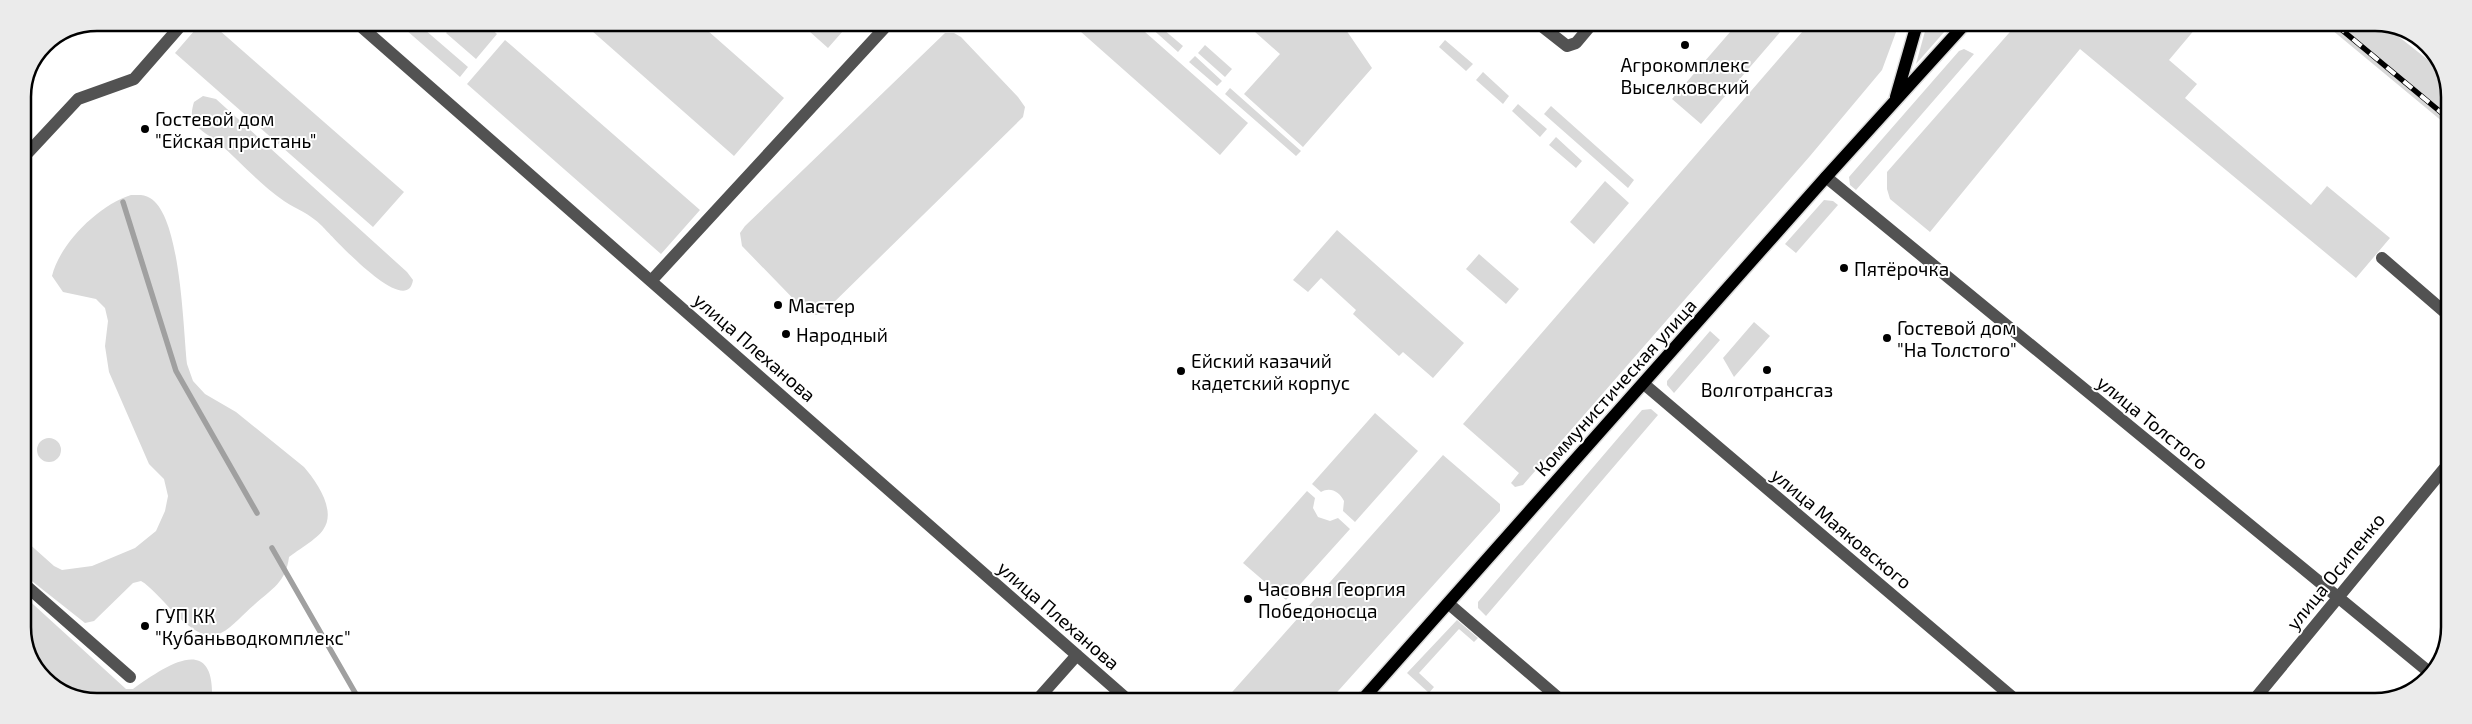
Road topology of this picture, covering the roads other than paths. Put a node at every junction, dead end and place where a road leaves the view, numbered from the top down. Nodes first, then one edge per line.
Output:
1 (176, 31) edge
2 (366, 31) edge
3 (882, 31) edge
4 (1548, 31) edge
5 (1586, 31) edge
6 (1915, 31) edge
7 (1955, 31) edge
8 (1896, 99) junction
9 (31, 149) edge
10 (1826, 176) junction
11 (2382, 258) dead end
12 (651, 281) junction
13 (2441, 308) edge
14 (1644, 384) junction
15 (2441, 472) edge
16 (31, 590) edge
17 (2337, 597) junction
18 (1449, 604) junction
19 (1077, 655) junction
20 (2425, 669) edge
21 (130, 677) dead end
22 (1043, 693) edge
23 (1120, 693) edge
24 (1368, 693) edge
25 (1553, 693) edge
26 (2008, 693) edge
27 (2259, 693) edge

1 - 9 street
2 - 12 street, улица Плеханова
3 - 12 street
4 - 5 street
6 - 8 main road, Коммунистическая улица
7 - 8 main road, Коммунистическая улица
8 - 10 main road, Коммунистическая улица
10 - 14 main road, Коммунистическая улица
10 - 17 street, улица Толстого
11 - 13 street
12 - 19 street, улица Плеханова
14 - 18 main road, Коммунистическая улица
14 - 26 street, улица Маяковского
15 - 17 street, улица Осипенко
16 - 21 street
17 - 20 street, улица Толстого
17 - 27 street, улица Осипенко
18 - 24 main road, Коммунистическая улица
18 - 25 street
19 - 22 street
19 - 23 street, улица Плеханова

